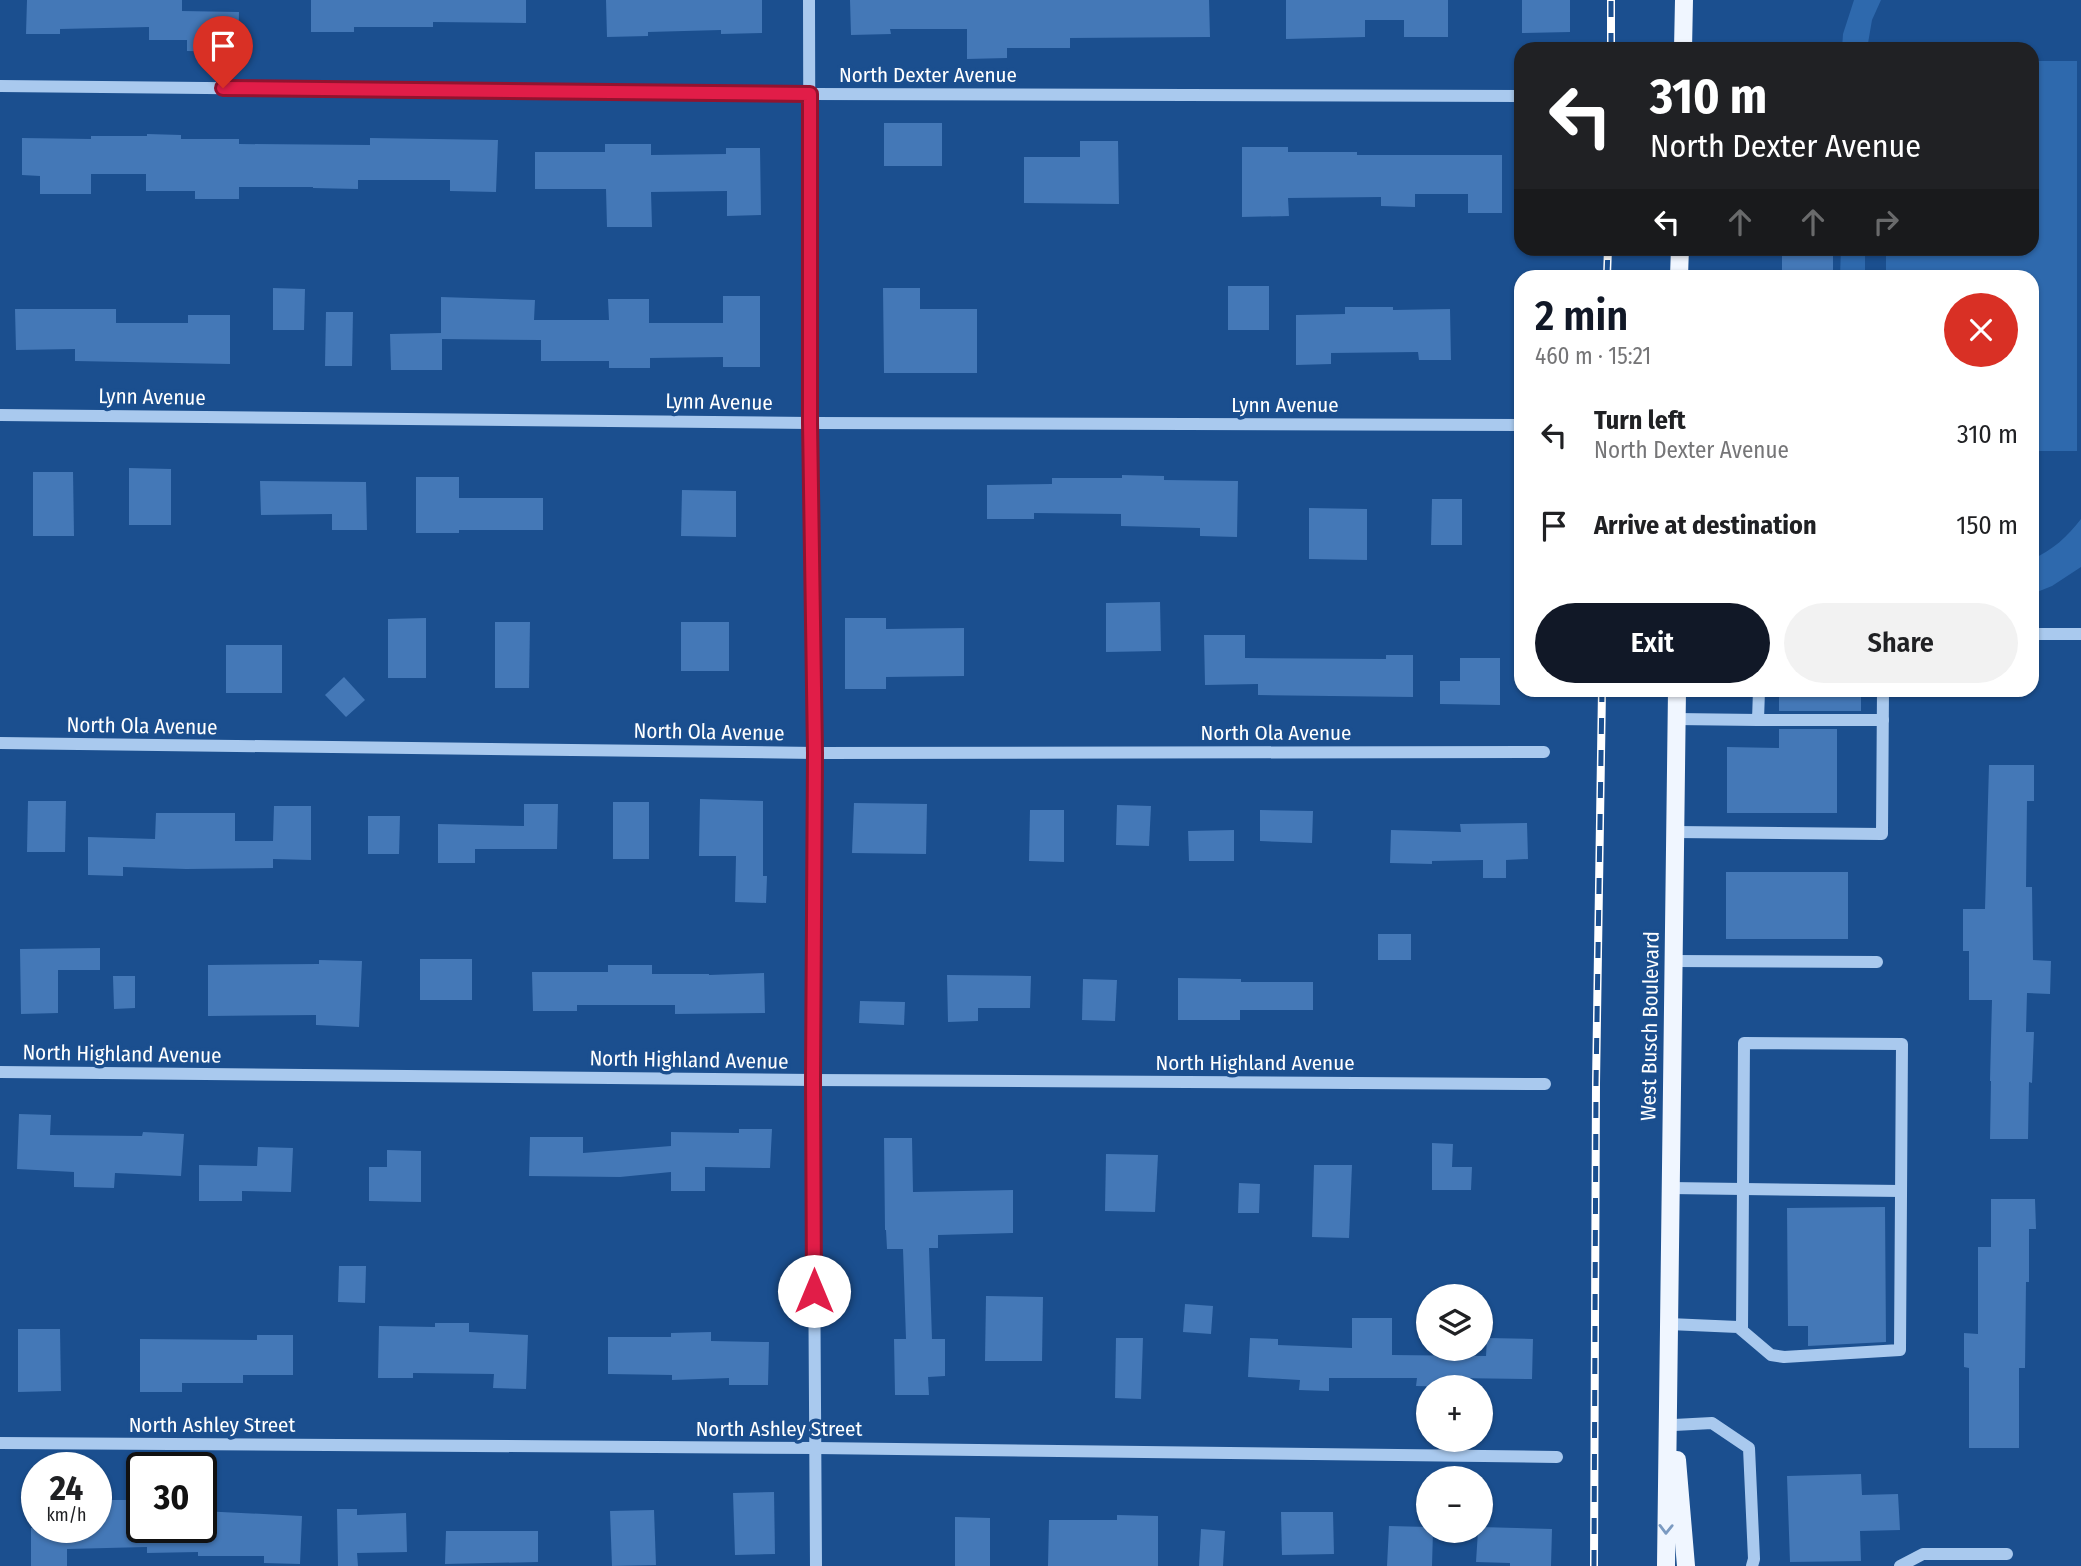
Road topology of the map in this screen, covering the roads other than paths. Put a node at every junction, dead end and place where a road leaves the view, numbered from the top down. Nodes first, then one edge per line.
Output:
1 (809, 0) edge
2 (1684, 0) edge
3 (1683, 42) edge
4 (0, 86) edge
5 (810, 94) junction
6 (1514, 96) edge
7 (0, 415) edge
8 (810, 423) junction
9 (1514, 425) edge
10 (2039, 634) edge
11 (2081, 634) edge
12 (1676, 697) edge
13 (1759, 697) edge
14 (1883, 697) edge
15 (1676, 719) junction
16 (1758, 720) junction
17 (1883, 720) junction
18 (0, 743) edge
19 (1544, 752) dead end
20 (815, 753) junction
21 (1675, 832) junction
22 (1673, 961) junction
23 (1877, 962) dead end
24 (0, 1072) edge
25 (813, 1080) junction
26 (1545, 1084) dead end
27 (1670, 1188) junction
28 (1743, 1189) junction
29 (1901, 1192) junction
30 (1669, 1324) junction
31 (1742, 1330) junction
32 (1668, 1363) junction
33 (1674, 1425) junction
34 (0, 1443) edge
35 (816, 1448) junction
36 (1557, 1457) dead end
37 (2007, 1554) dead end
38 (816, 1566) edge
39 (1666, 1566) edge
40 (1686, 1566) edge
41 (1752, 1566) edge
42 (1900, 1566) edge

1 - 5 street
2 - 3 main road
4 - 5 street, North Dexter Avenue
5 - 6 street, North Dexter Avenue
5 - 8 street
7 - 8 street, Lynn Avenue
8 - 9 street, Lynn Avenue
8 - 20 street
10 - 11 street
12 - 15 main road, West Busch Boulevard
13 - 16 street
14 - 17 street
15 - 16 street
15 - 21 main road, West Busch Boulevard
16 - 17 street
17 - 21 street
18 - 20 street, North Ola Avenue
19 - 20 street, North Ola Avenue
20 - 25 street
21 - 22 main road, West Busch Boulevard
22 - 23 street
22 - 27 main road, West Busch Boulevard
24 - 25 street, North Highland Avenue
25 - 26 street, North Highland Avenue
25 - 35 street
27 - 28 street
27 - 30 main road, West Busch Boulevard
28 - 29 street
28 - 29 street
28 - 31 street
29 - 31 street
30 - 31 street
30 - 32 main road, West Busch Boulevard
32 - 33 main road, West Busch Boulevard
32 -> 39 main road, West Busch Boulevard
33 - 40 main road, West Busch Boulevard
33 - 41 street
34 - 35 street, North Ashley Street
35 - 36 street, North Ashley Street
35 - 38 street
37 - 42 street

